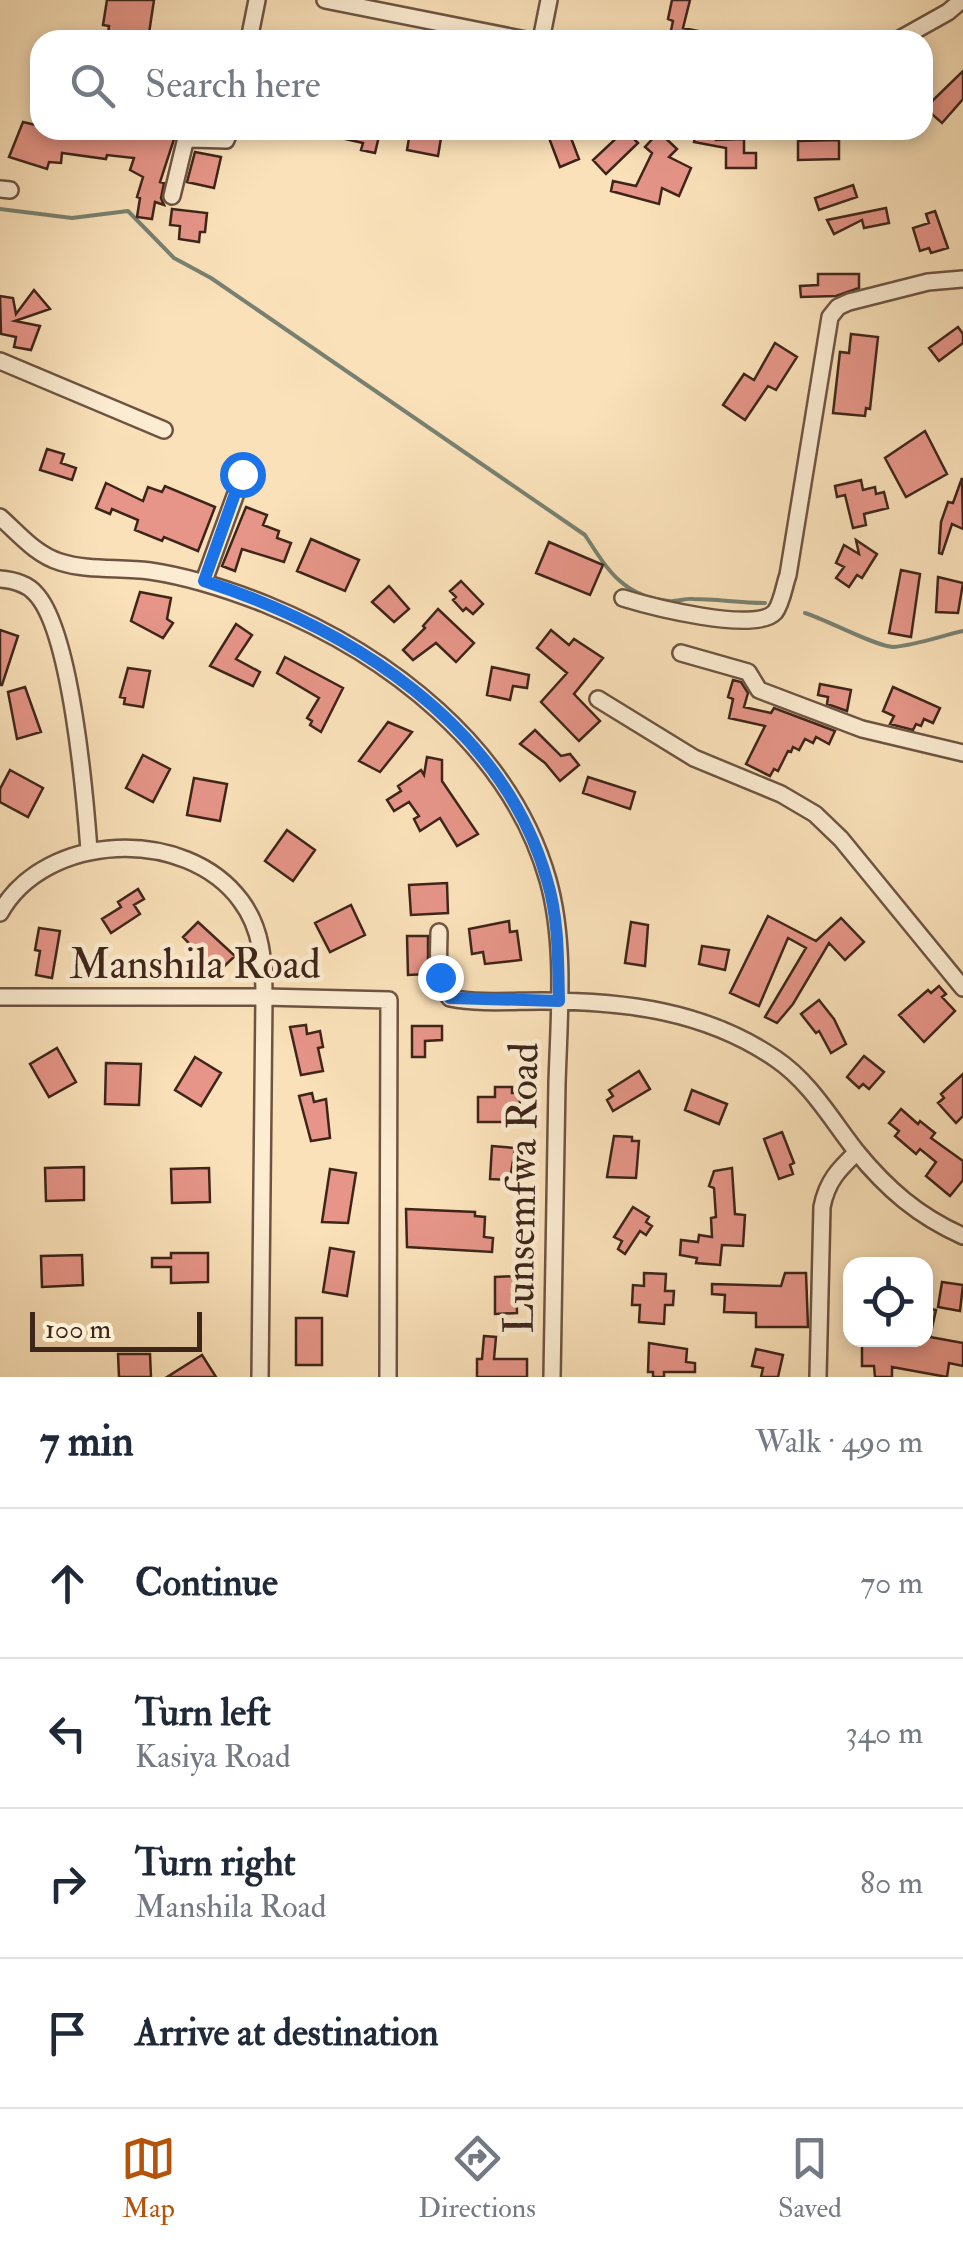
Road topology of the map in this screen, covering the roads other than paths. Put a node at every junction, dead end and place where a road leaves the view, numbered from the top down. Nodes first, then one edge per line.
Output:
1 (257, 0) edge
2 (325, 0) edge
3 (549, 0) edge
4 (962, 0) edge
5 (251, 30) edge
6 (476, 30) edge
7 (544, 30) edge
8 (916, 30) edge
9 (189, 140) edge
10 (172, 196) dead end
11 (963, 279) edge
12 (0, 361) edge
13 (164, 430) dead end
14 (242, 474) dead end
15 (0, 517) edge
16 (0, 580) edge
17 (204, 581) junction
18 (622, 598) dead end
19 (682, 653) dead end
20 (598, 699) dead end
21 (963, 753) edge
22 (89, 850) junction
23 (0, 913) edge
24 (438, 932) dead end
25 (963, 988) edge
26 (264, 996) junction
27 (0, 997) edge
28 (559, 1001) junction
29 (857, 1152) junction
30 (963, 1236) edge
31 (260, 1377) edge
32 (388, 1377) edge
33 (552, 1377) edge
34 (818, 1377) edge

1 - 5 street
2 - 6 street
3 - 7 street
4 - 8 street
9 - 10 street
11 - 18 street
12 - 13 street
14 - 17 street
15 - 17 street, Lunsemfwa Road
16 - 22 street
17 - 28 street, Lunsemfwa Road
19 - 21 street
20 - 25 street
22 - 23 street
22 - 26 street
24 - 28 street
26 - 27 street, Manshila Road
26 - 31 street
26 - 32 street, Manshila Road
28 - 29 street
28 - 33 street, Lunsemfwa Road
29 - 30 street
29 - 34 street

